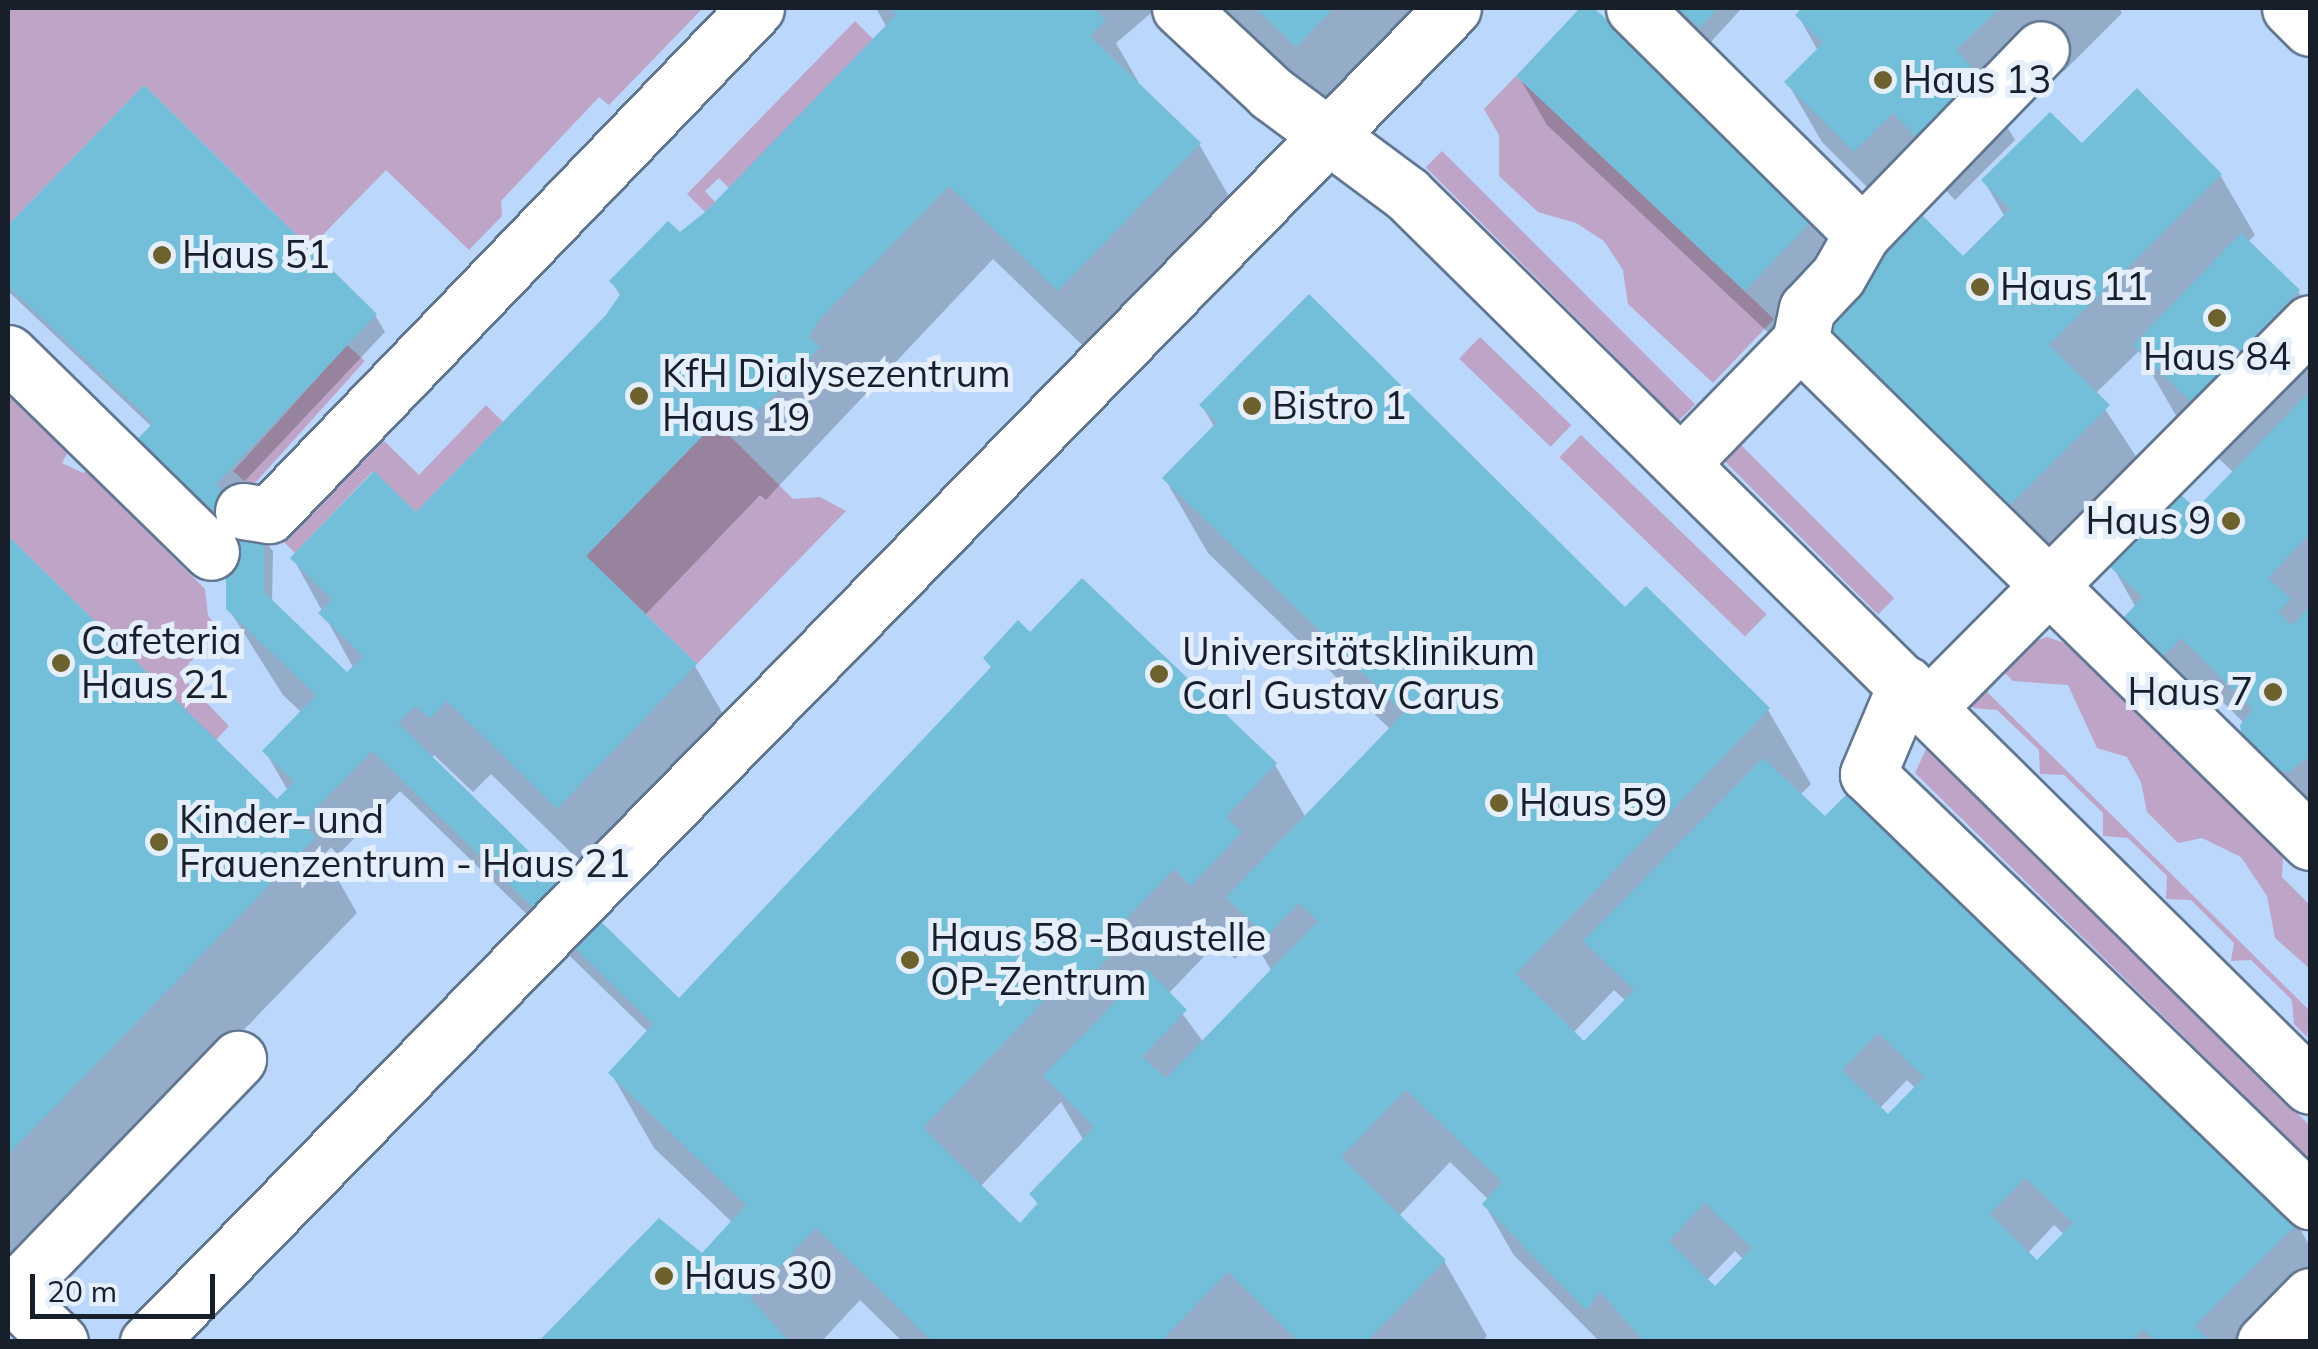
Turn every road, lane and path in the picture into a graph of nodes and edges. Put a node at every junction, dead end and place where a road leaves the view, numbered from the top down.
1 (756, 8) edge
2 (1180, 8) edge
3 (1454, 8) edge
4 (1634, 8) edge
5 (2290, 8) edge
6 (2310, 28) edge
7 (2041, 49) dead end
8 (1327, 135) junction
9 (1862, 234) junction
10 (2310, 322) edge
11 (1800, 340) junction
12 (8, 353) edge
13 (1680, 462) junction
14 (2048, 588) junction
15 (1918, 695) junction
16 (2310, 842) edge
17 (238, 1059) dead end
18 (2310, 1086) edge
19 (2310, 1202) edge
20 (2310, 1296) edge
21 (60, 1342) edge
22 (148, 1342) edge
23 (2265, 1342) edge

1 - 12 street
2 - 8 street
3 - 8 street
4 - 9 street
5 - 6 street
7 - 9 street
8 - 13 street
8 - 22 street
9 - 11 street
10 - 14 street
11 - 13 street
11 - 14 street
13 - 15 street
14 - 15 street
14 - 16 street
15 - 18 street
15 - 19 street
17 - 21 street
20 - 23 street

